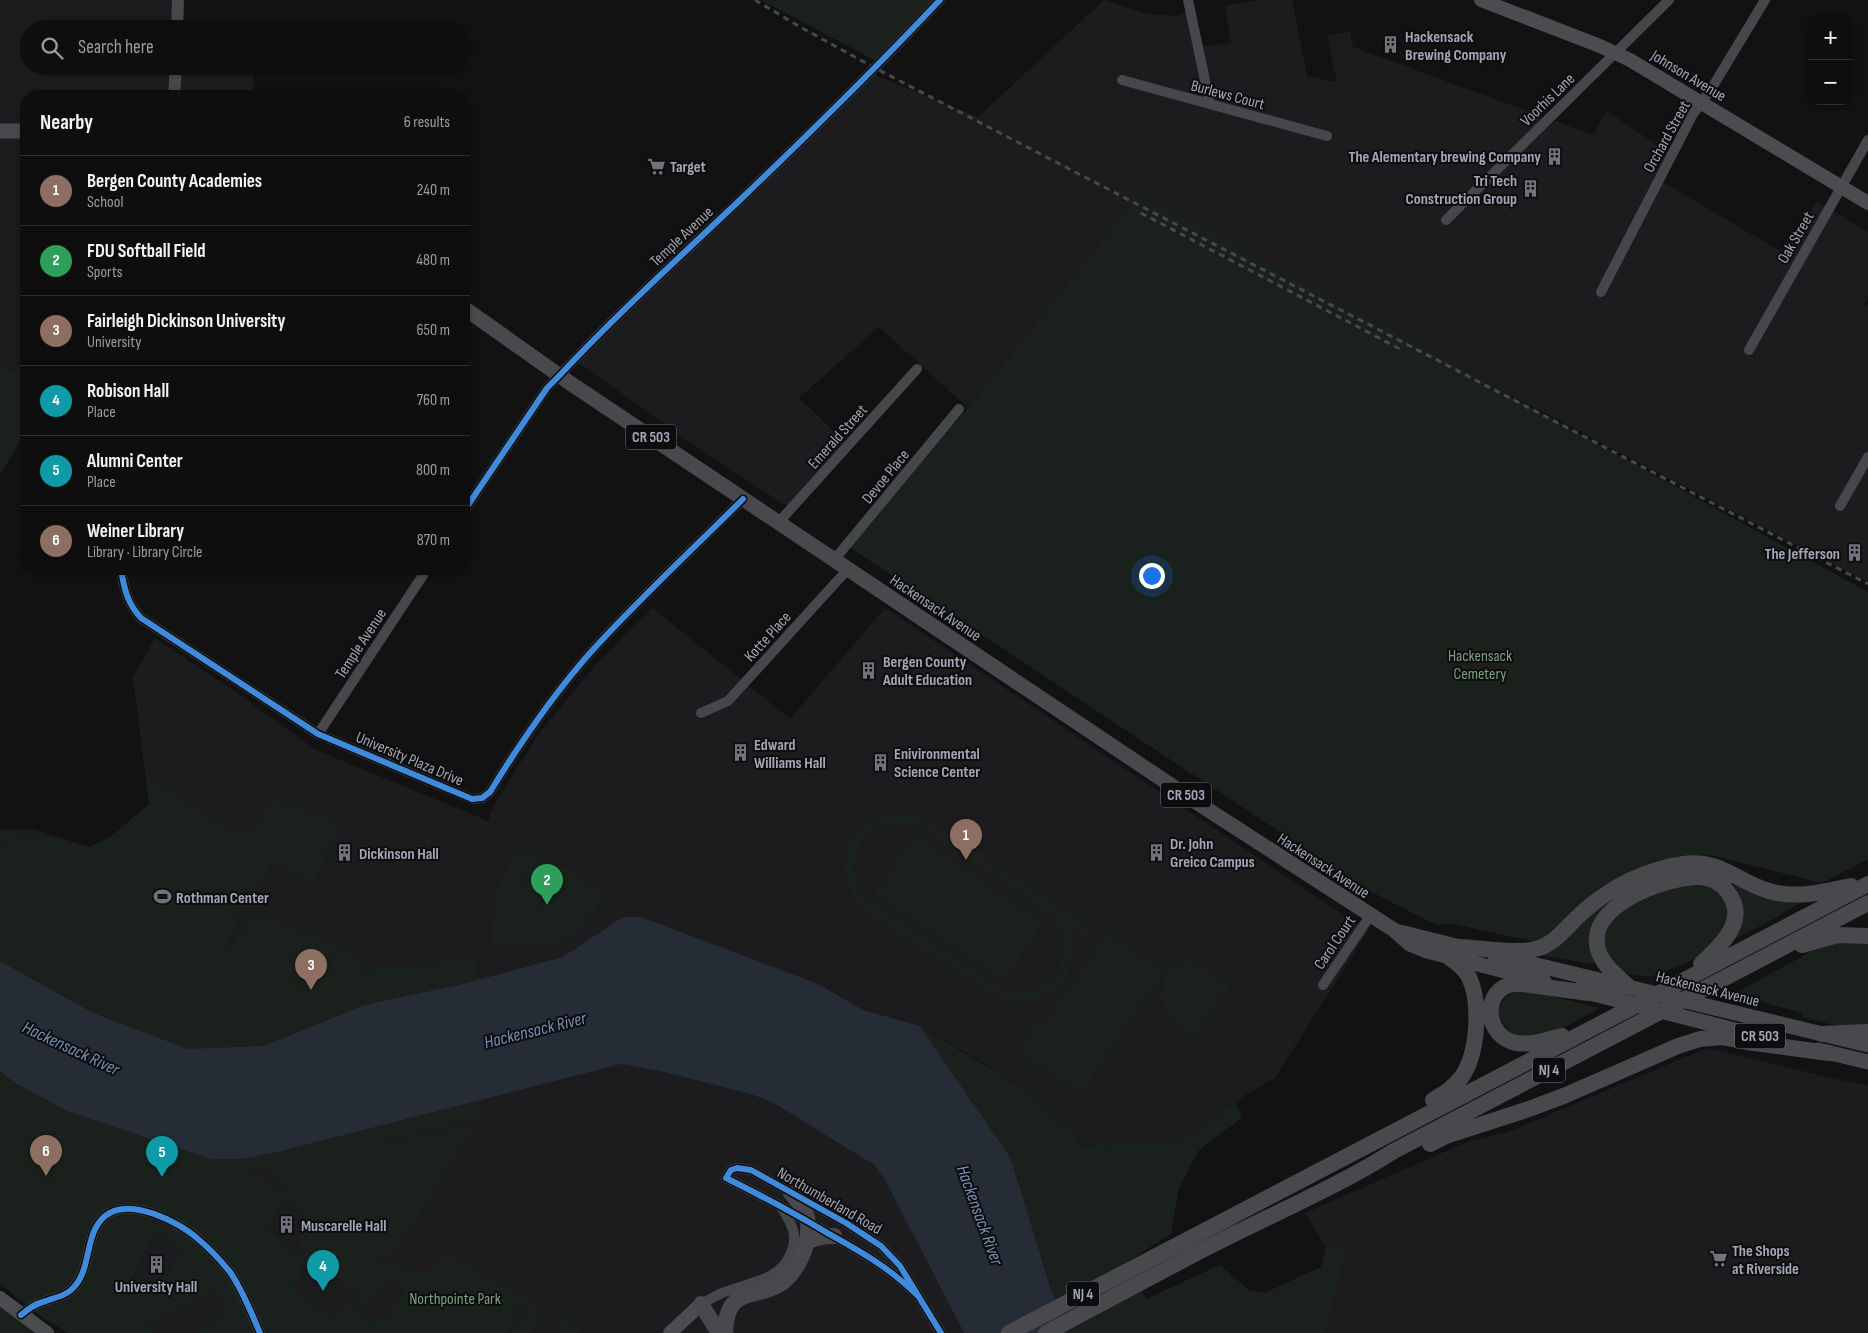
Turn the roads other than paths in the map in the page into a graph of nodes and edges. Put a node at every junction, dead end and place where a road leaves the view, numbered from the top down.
1 (178, 0) edge
2 (940, 0) edge
3 (1188, 0) edge
4 (1481, 0) edge
5 (1669, 0) edge
6 (1765, 0) edge
7 (177, 20) edge
8 (1615, 54) junction
9 (175, 75) edge
10 (1122, 80) dead end
11 (174, 90) edge
12 (1701, 103) junction
13 (1210, 104) junction
14 (0, 131) edge
15 (20, 131) edge
16 (1327, 136) dead end
17 (1868, 140) edge
18 (1841, 187) junction
19 (1868, 203) edge
20 (1446, 220) dead end
21 (1601, 292) dead end
22 (470, 317) edge
23 (1749, 350) dead end
24 (918, 369) dead end
25 (558, 376) junction
26 (959, 409) dead end
27 (1868, 457) edge
28 (743, 499) junction
29 (470, 501) edge
30 (1840, 506) dead end
31 (778, 522) junction
32 (834, 560) junction
33 (848, 569) junction
34 (122, 575) edge
35 (423, 575) edge
36 (701, 713) dead end
37 (318, 734) junction
38 (1868, 883) edge
39 (1868, 903) edge
40 (1370, 916) junction
41 (1868, 936) edge
42 (1455, 952) junction
43 (1776, 952) junction
44 (1684, 979) junction
45 (1323, 986) dead end
46 (1628, 986) junction
47 (1590, 993) junction
48 (1590, 1028) junction
49 (1868, 1032) edge
50 (1822, 1034) junction
51 (1868, 1046) edge
52 (1829, 1053) junction
53 (1868, 1062) edge
54 (1387, 1135) junction
55 (1364, 1170) junction
56 (791, 1193) junction
57 (782, 1207) junction
58 (808, 1222) junction
59 (834, 1236) junction
60 (806, 1242) junction
61 (918, 1296) junction
62 (0, 1298) edge
63 (697, 1307) junction
64 (21, 1315) junction
65 (47, 1333) edge
66 (260, 1333) edge
67 (670, 1333) edge
68 (706, 1333) edge
69 (719, 1333) edge
70 (725, 1333) edge
71 (941, 1333) edge
72 (1009, 1333) edge
73 (1046, 1333) edge

1 - 7 street
2 - 25 street, Temple Avenue
3 - 13 street
4 - 8 main road, Johnson Avenue
5 - 8 street, Voorhis Lane
6 - 12 street, Orchard Street
8 - 12 main road, Johnson Avenue
8 - 20 street, Voorhis Lane
9 - 11 street
10 - 13 street, Burlews Court
12 - 18 main road, Johnson Avenue
12 - 21 street, Orchard Street
13 - 16 street, Burlews Court
14 - 15 main road
17 - 18 street, Oak Street
18 - 19 main road, Johnson Avenue
18 - 23 street, Oak Street
22 - 25 main road, Hackensack Avenue / CR 503
24 - 31 street, Emerald Street
25 - 28 main road, Hackensack Avenue / CR 503
25 - 29 street, Temple Avenue
26 - 32 street, Devoe Place
27 - 30 street
28 - 31 main road, Hackensack Avenue / CR 503
28 - 37 street, University Plaza Drive
31 - 32 main road, Hackensack Avenue / CR 503
32 - 33 main road, Hackensack Avenue / CR 503
33 - 36 street, Kotte Place
33 - 40 main road, Hackensack Avenue / CR 503
34 - 37 street, University Plaza Drive
35 - 37 street, Temple Avenue
38 - 42 highway
38 - 44 highway, NJ 4
39 - 43 highway, NJ 4
40 - 42 main road, Hackensack Avenue / CR 503
40 - 45 street, Carol Court
41 - 43 highway
42 - 46 main road, Hackensack Avenue / CR 503
42 - 47 main road, Hackensack Avenue / CR 503
42 - 54 highway
43 - 55 highway, NJ 4
44 - 46 highway
44 - 48 highway, NJ 4
46 - 50 main road, Hackensack Avenue / CR 503
47 - 48 highway
47 - 52 main road, Hackensack Avenue / CR 503
48 - 54 highway, NJ 4
49 - 50 highway
50 - 51 main road, Hackensack Avenue / CR 503
52 - 53 main road, Hackensack Avenue / CR 503
52 - 55 highway
54 - 72 highway, NJ 4
55 - 73 highway, NJ 4
56 - 57 street, Northumberland Road
56 - 58 highway
56 - 61 street, Northumberland Road
57 - 58 street
57 - 63 street
58 - 59 street
58 - 60 highway
59 - 60 highway
59 - 61 street
60 - 70 highway
61 - 71 street, Northumberland Road
62 - 64 main road
63 - 67 main road
63 - 68 highway
63 - 69 highway
64 - 65 main road
64 - 66 street

